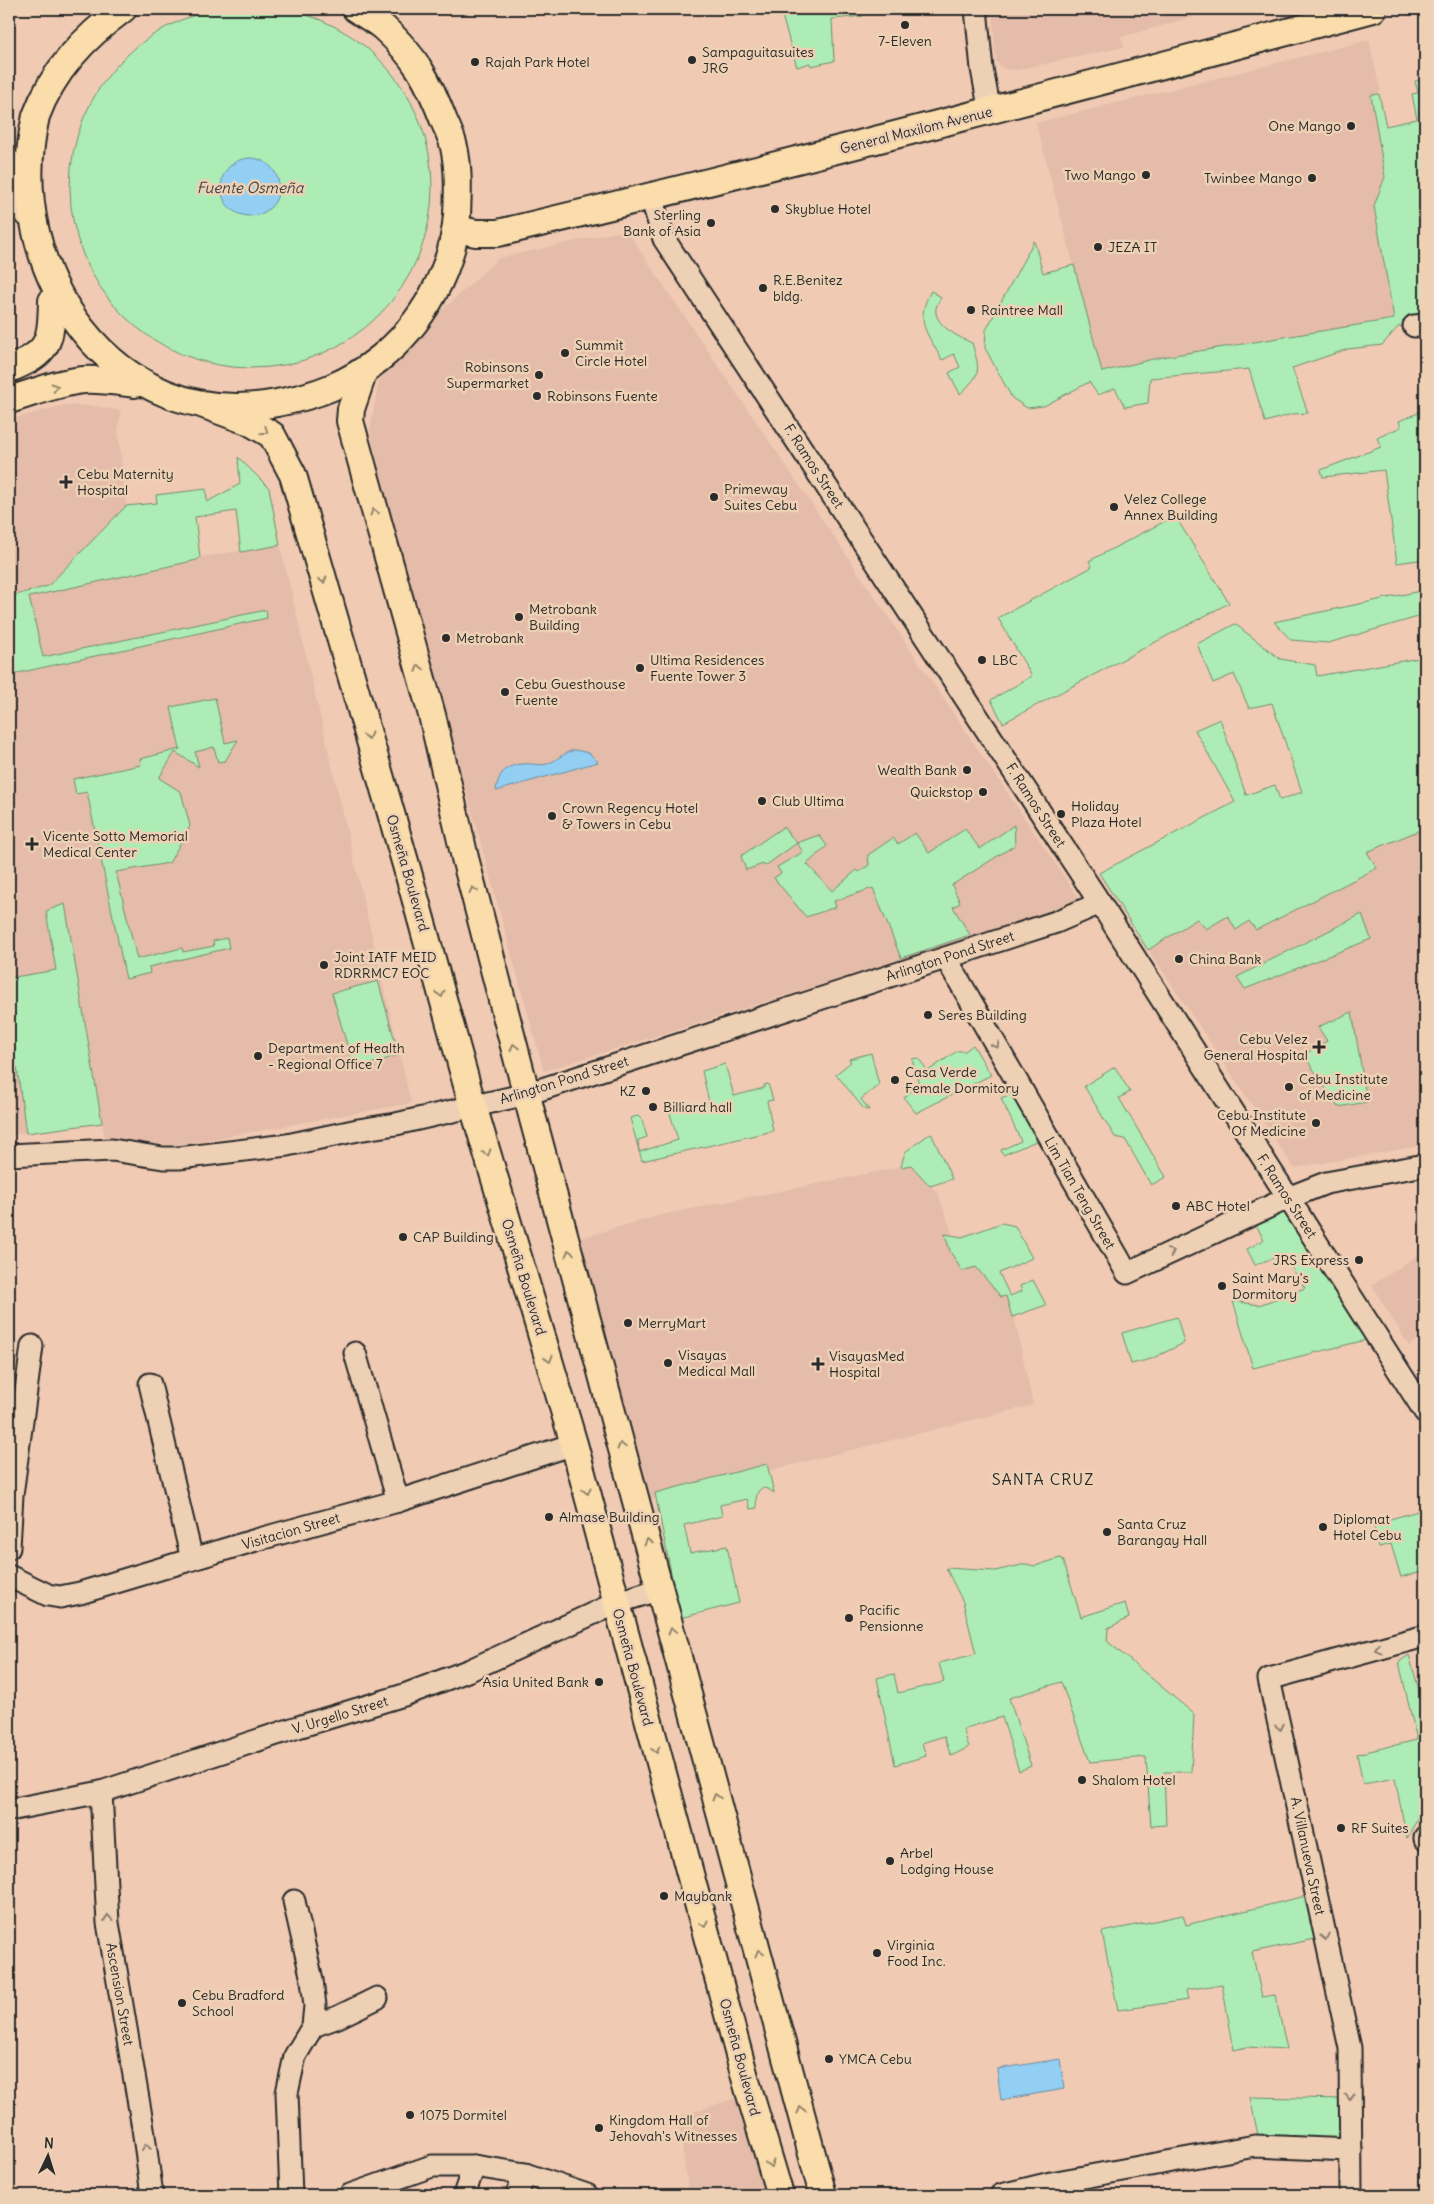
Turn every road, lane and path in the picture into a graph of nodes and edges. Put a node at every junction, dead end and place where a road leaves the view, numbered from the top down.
1 (123, 9) edge
2 (356, 9) edge
3 (976, 9) edge
4 (1373, 9) edge
5 (990, 112) junction
6 (9, 160) edge
7 (651, 197) junction
8 (24, 214) junction
9 (456, 229) junction
10 (52, 301) junction
11 (9, 369) edge
12 (364, 370) junction
13 (143, 385) junction
14 (9, 400) edge
15 (204, 405) junction
16 (1100, 904) junction
17 (946, 958) junction
18 (527, 1094) junction
19 (473, 1106) junction
20 (9, 1155) edge
21 (1425, 1165) edge
22 (1288, 1198) junction
23 (32, 1346) dead end
24 (355, 1354) dead end
25 (150, 1384) dead end
26 (1425, 1412) edge
27 (574, 1444) junction
28 (398, 1501) junction
29 (9, 1548) edge
30 (192, 1559) junction
31 (9, 1576) edge
32 (660, 1590) junction
33 (616, 1603) junction
34 (1425, 1636) edge
35 (101, 1792) junction
36 (9, 1810) edge
37 (294, 1901) dead end
38 (377, 1998) dead end
39 (313, 2026) junction
40 (1351, 2150) junction
41 (474, 2166) junction
42 (525, 2174) junction
43 (152, 2195) edge
44 (291, 2195) edge
45 (350, 2195) edge
46 (464, 2195) edge
47 (517, 2195) edge
48 (587, 2195) edge
49 (780, 2195) edge
50 (824, 2195) edge
51 (1001, 2195) edge
52 (1351, 2195) edge

1 - 8 main road
2 - 9 main road
3 - 5 street
4 - 5 main road, General Maxilom Avenue
5 - 7 main road, General Maxilom Avenue
6 - 8 street
7 - 9 main road, General Maxilom Avenue
7 - 16 street, F. Ramos Street
8 - 10 main road
9 - 12 main road
10 - 11 main road
10 - 13 main road
12 - 15 main road
18 -> 12 main road
14 -> 13 main road
13 - 15 main road
15 -> 19 main road, Osmeña Boulevard
16 - 17 street, Arlington Pond Street
16 - 22 street, F. Ramos Street
17 - 18 street, Arlington Pond Street
17 -> 22 street, Lim Tian Teng Street
18 - 19 street, Arlington Pond Street
32 -> 18 main road
19 - 20 street, Arlington Pond Street
19 -> 27 main road, Osmeña Boulevard
21 - 22 street
22 - 26 street, F. Ramos Street
23 - 29 street
24 - 28 street
25 - 30 street
27 - 28 street, Visitacion Street
27 -> 33 main road, Osmeña Boulevard
28 - 30 street, Visitacion Street
30 - 31 street, Visitacion Street
32 - 33 street, V. Urgello Street
50 -> 32 main road
33 - 35 street, V. Urgello Street
33 -> 49 main road, Osmeña Boulevard
34 -> 40 street, A. Villanueva Street
35 - 36 street, V. Urgello Street
43 -> 35 street, Ascension Street
37 - 39 street
38 - 39 street
39 - 44 street
40 - 51 street
40 - 52 street, A. Villanueva Street
41 - 42 street
41 - 45 street
41 - 46 street
42 - 47 street
42 - 48 street

